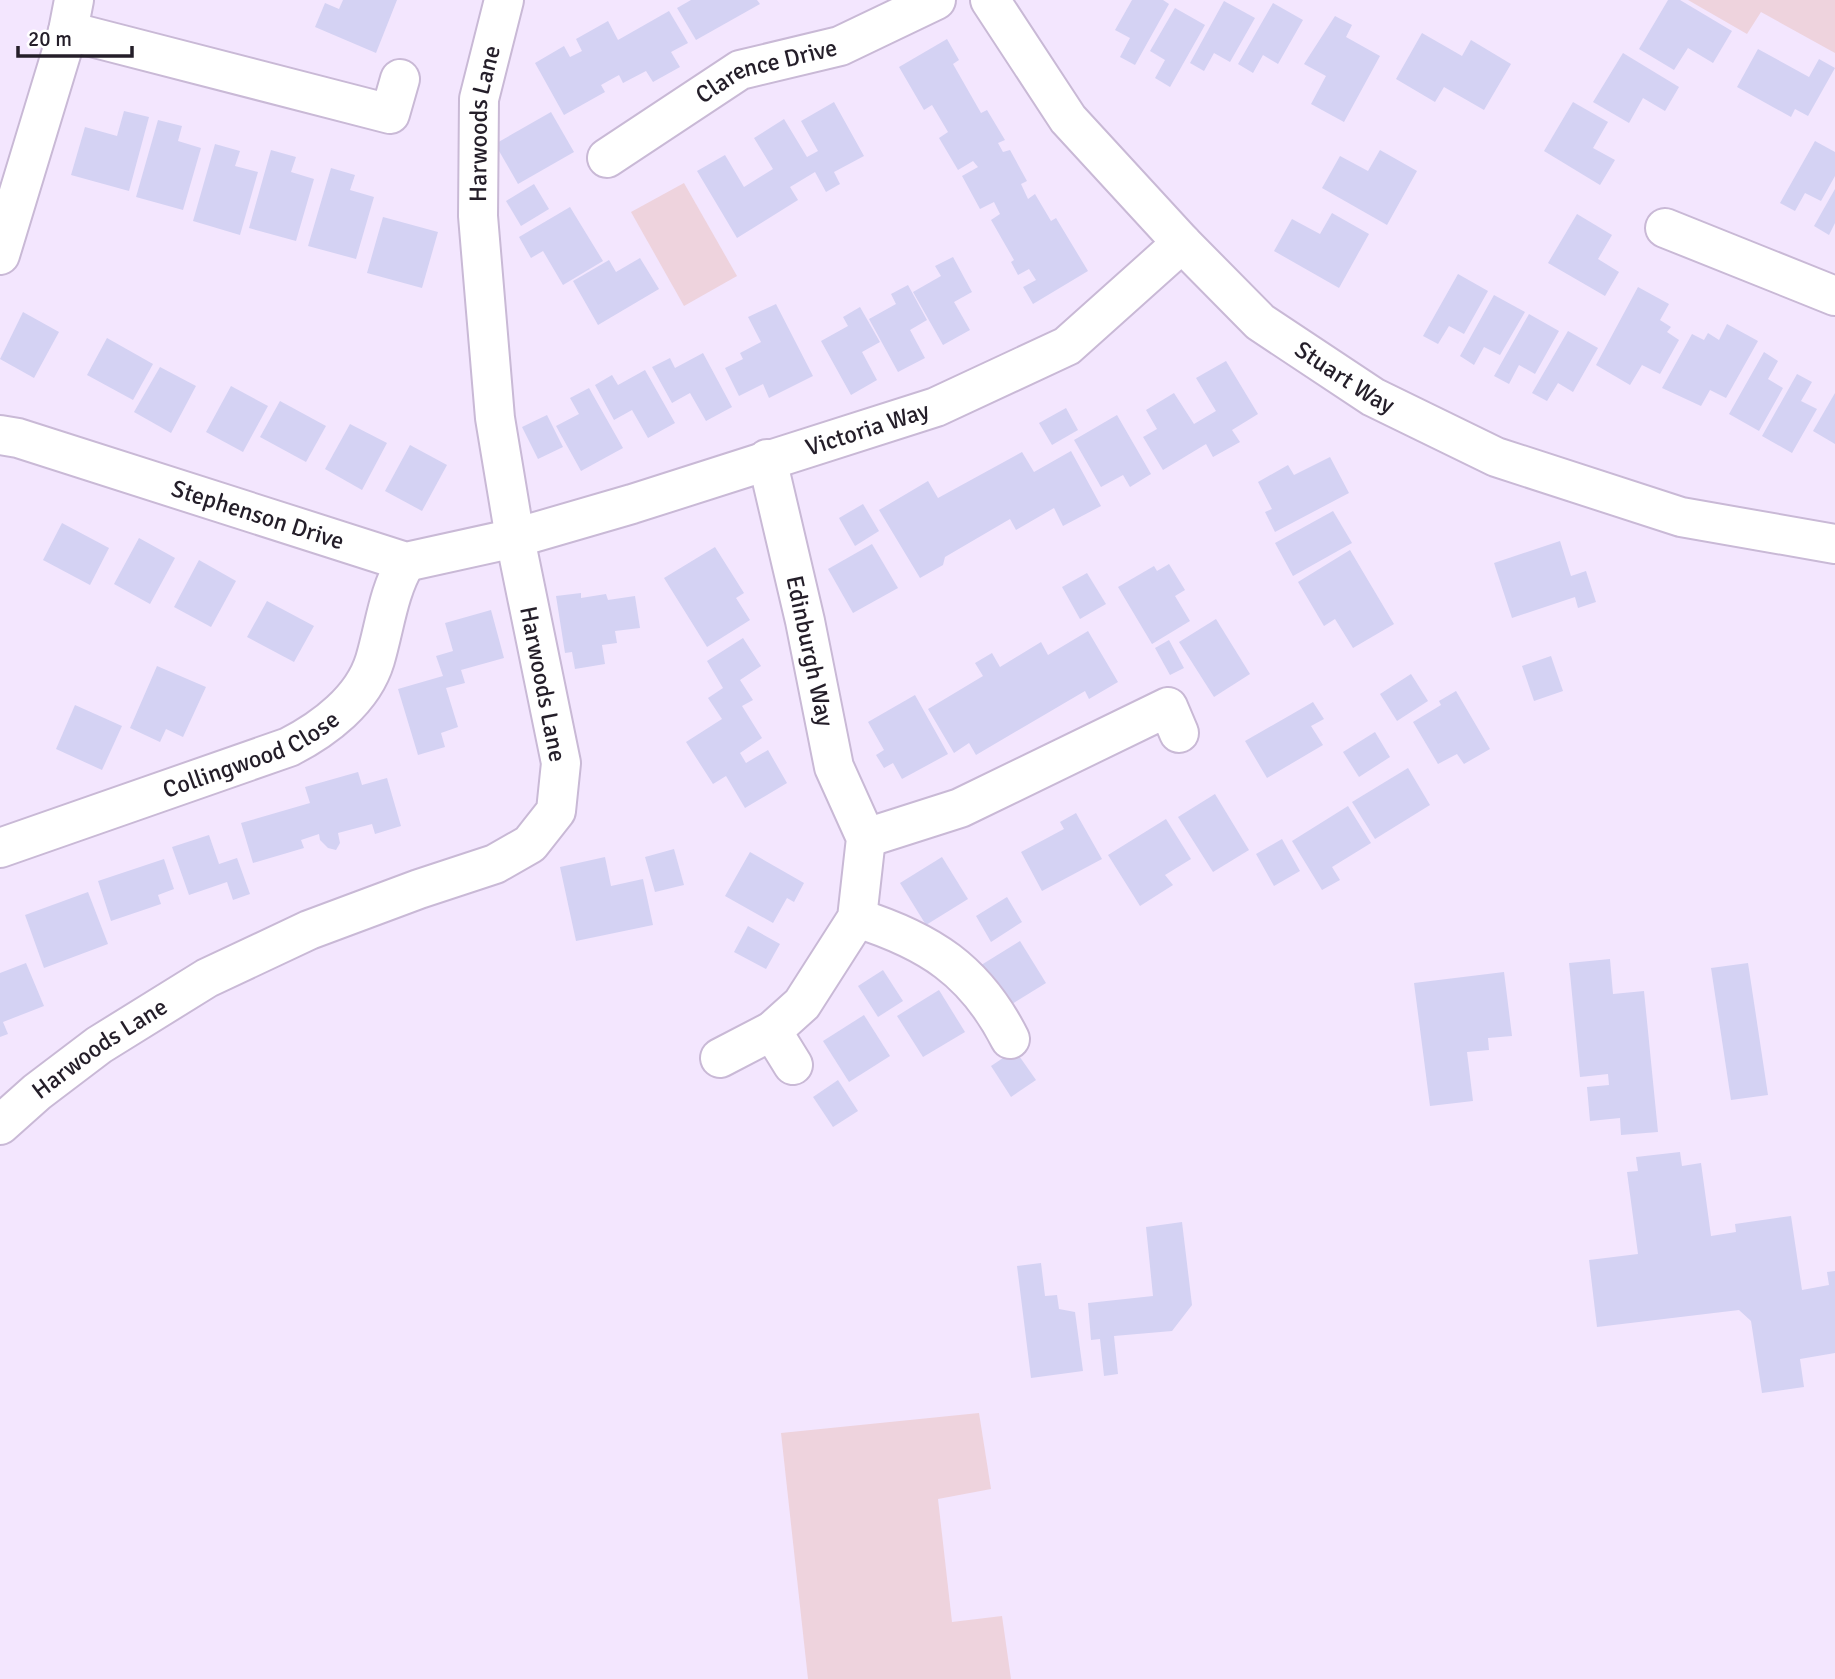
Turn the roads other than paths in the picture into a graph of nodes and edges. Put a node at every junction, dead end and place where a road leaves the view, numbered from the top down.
1 (504, 0) edge
2 (936, 0) edge
3 (990, 0) edge
4 (71, 15) edge
5 (400, 79) dead end
6 (607, 158) dead end
7 (1665, 228) dead end
8 (1182, 243) junction
9 (0, 255) edge
10 (1835, 296) edge
11 (0, 435) edge
12 (767, 459) junction
13 (515, 538) junction
14 (1835, 544) edge
15 (406, 562) junction
16 (1179, 733) dead end
17 (866, 838) junction
18 (0, 848) edge
19 (857, 918) junction
20 (772, 1031) junction
21 (1010, 1039) dead end
22 (720, 1058) dead end
23 (793, 1065) dead end
24 (0, 1125) edge

1 - 13 street, Harwoods Lane
2 - 6 street, Clarence Drive
3 - 8 street, Stuart Way
4 - 5 street
4 - 9 street
7 - 10 street
8 - 12 street, Victoria Way
8 - 14 street, Stuart Way
11 - 15 street, Stephenson Drive
12 - 13 street, Victoria Way
12 - 17 street, Edinburgh Way
13 - 15 street
13 - 24 street, Harwoods Lane
15 - 18 street, Collingwood Close
16 - 17 street
17 - 19 street
19 - 20 street
19 - 21 street
20 - 22 street
20 - 23 street

